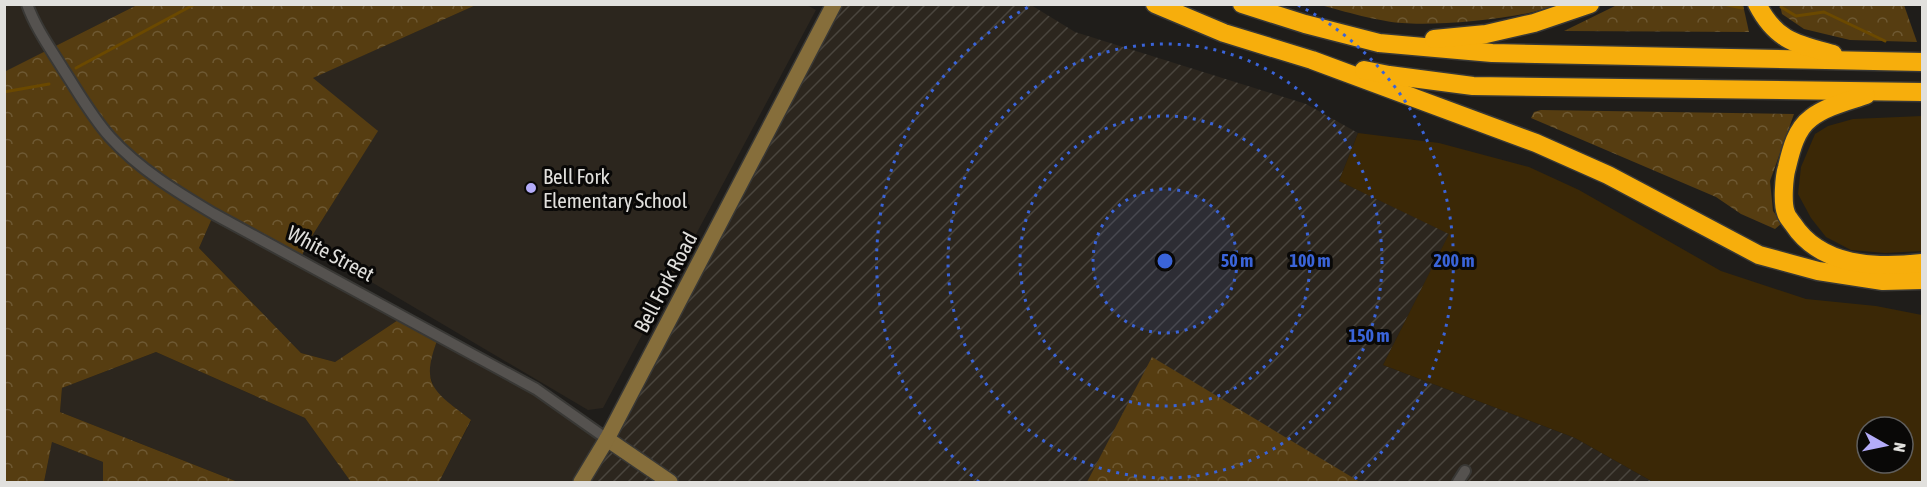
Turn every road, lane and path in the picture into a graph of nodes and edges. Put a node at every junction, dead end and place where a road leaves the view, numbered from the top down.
1 (27, 4) edge
2 (834, 4) edge
3 (1155, 4) edge
4 (1242, 4) edge
5 (1590, 4) edge
6 (1757, 4) edge
7 (1379, 43) junction
8 (1312, 60) junction
9 (1867, 62) junction
10 (1923, 62) edge
11 (1880, 91) junction
12 (1923, 92) edge
13 (1923, 264) edge
14 (1923, 280) edge
15 (607, 439) junction
16 (1465, 471) dead end
17 (581, 483) edge
18 (670, 483) edge
19 (1458, 483) edge

1 - 15 street, White Street
2 - 15 main road, Bell Fork Road
3 - 8 highway
4 - 7 highway
5 - 7 highway
6 - 9 highway
7 - 9 highway
8 - 11 highway
8 - 14 highway
9 - 10 highway
11 - 12 highway
11 - 13 highway
15 - 17 main road, Bell Fork Road
15 - 18 main road, White Street
16 - 19 street

